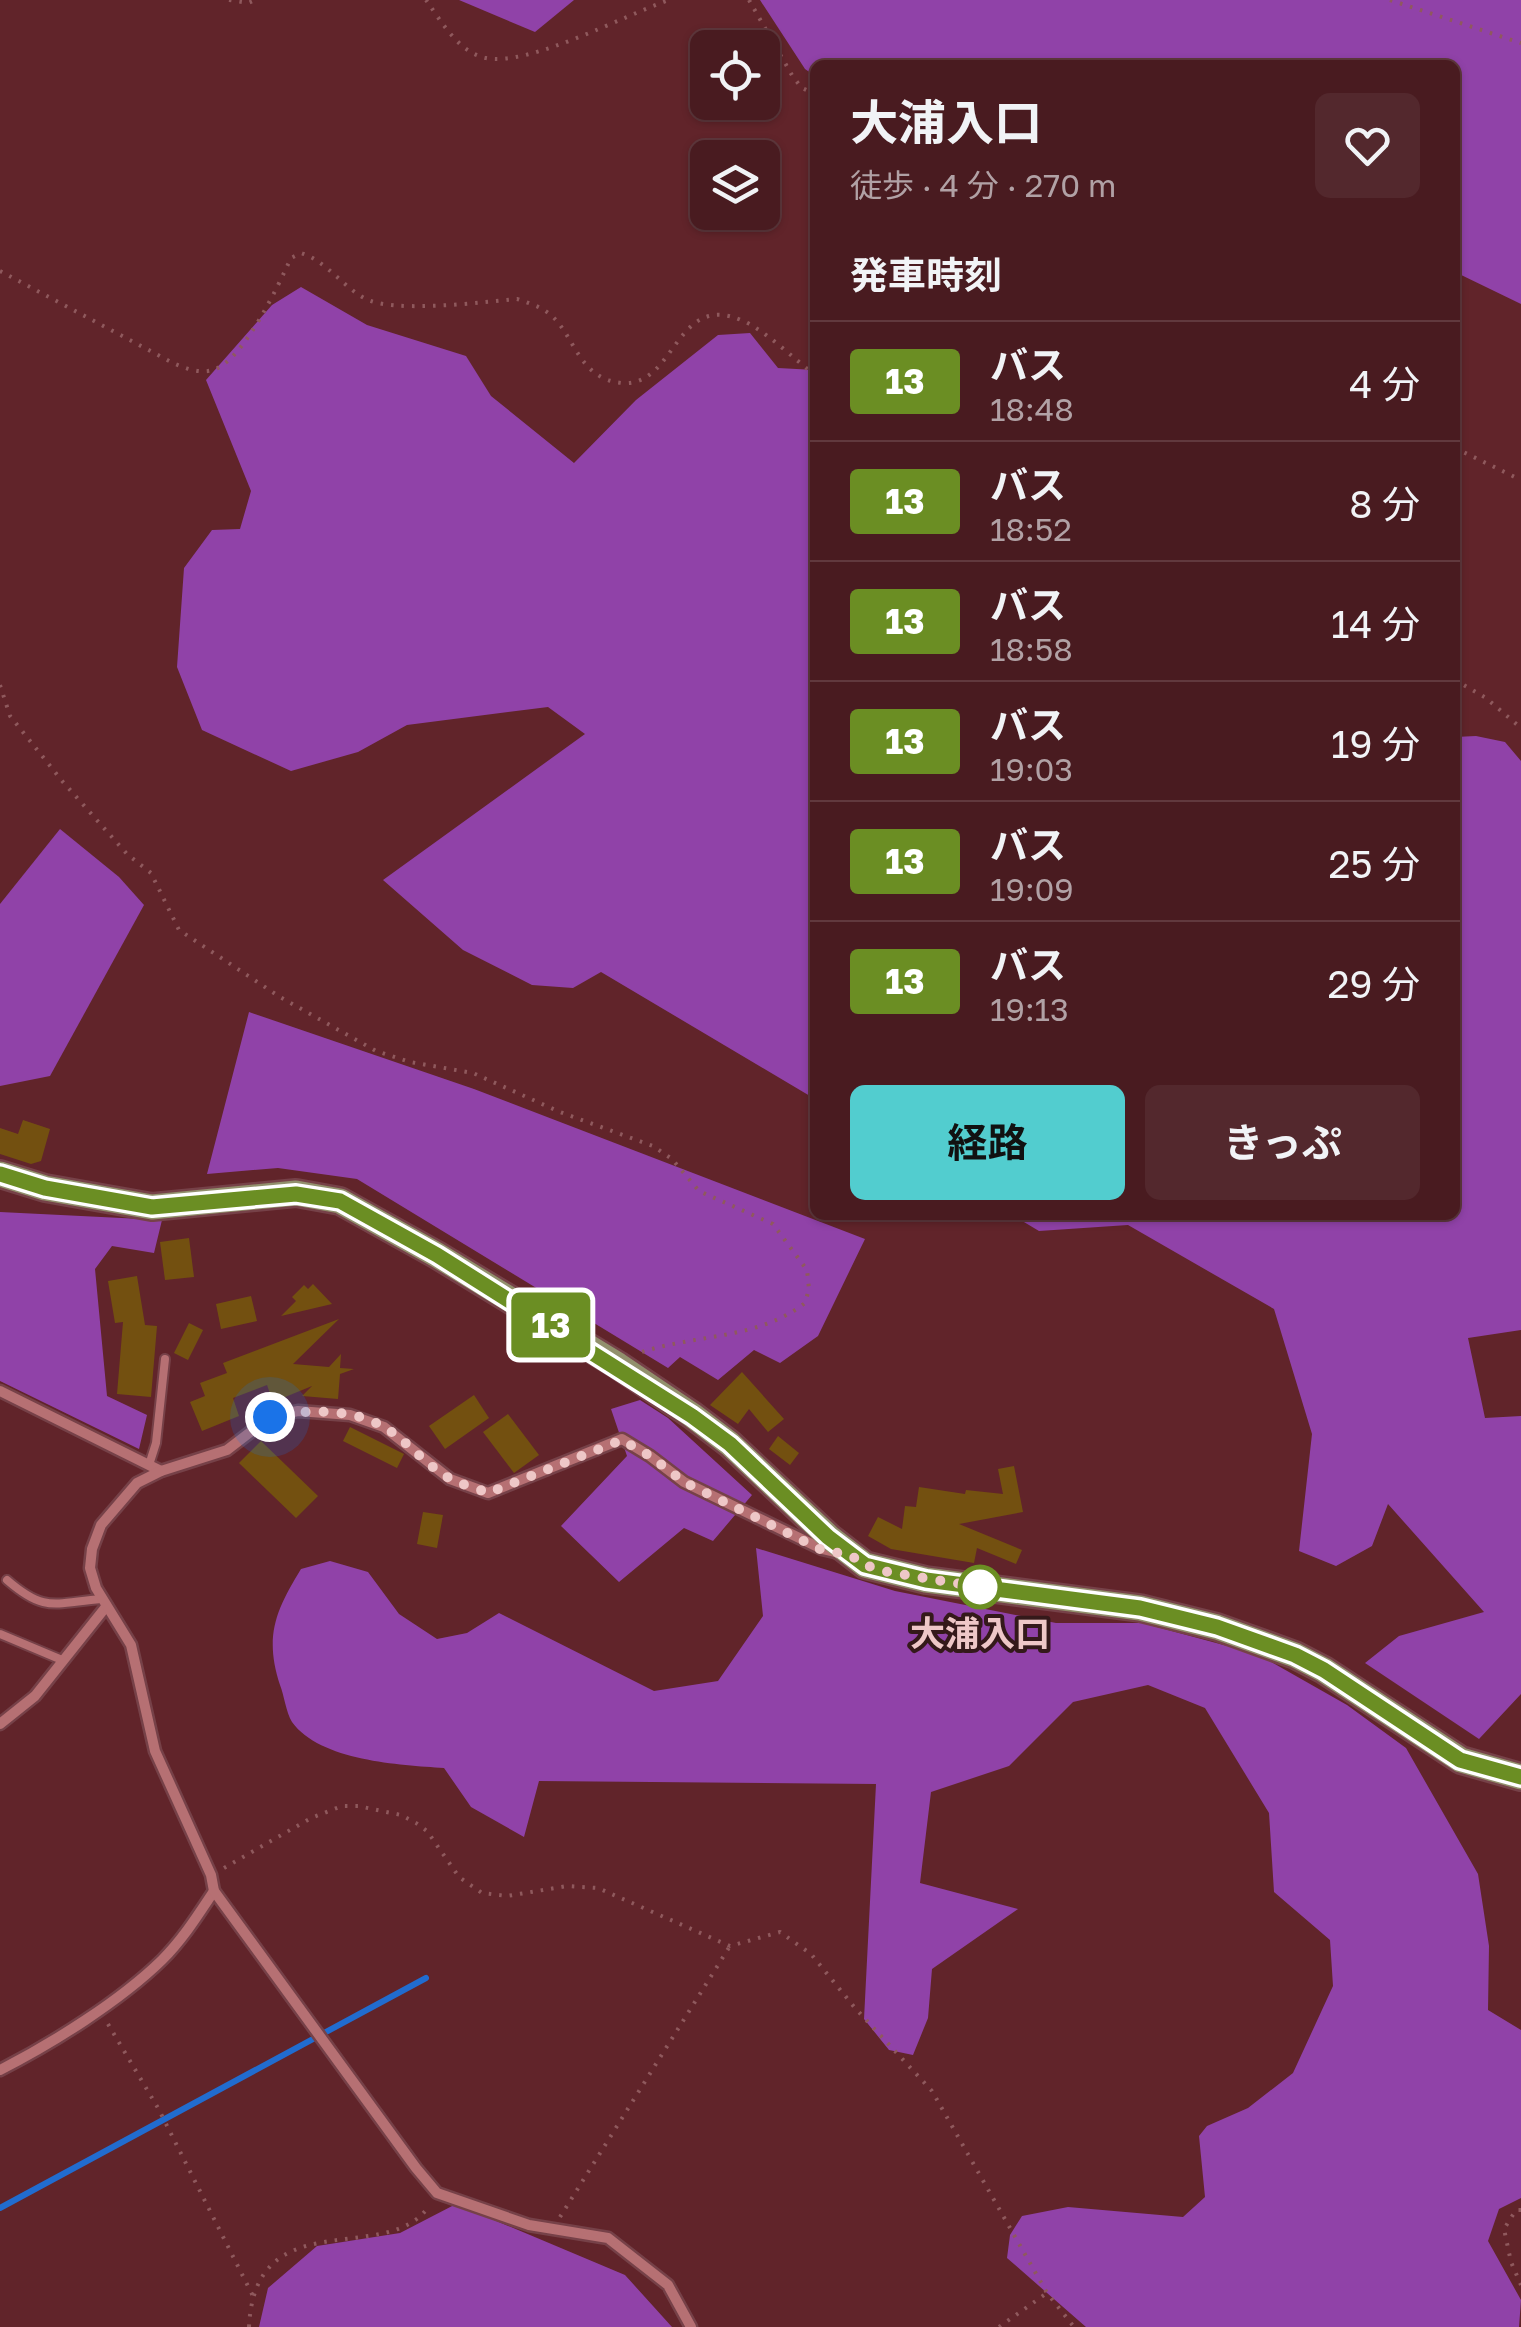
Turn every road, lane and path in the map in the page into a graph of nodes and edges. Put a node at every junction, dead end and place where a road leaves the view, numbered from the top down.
1 (229, 0) edge
2 (255, 0) edge
3 (426, 0) edge
4 (669, 0) edge
5 (749, 0) edge
6 (1390, 0) edge
7 (1521, 43) edge
8 (810, 92) edge
9 (0, 271) edge
10 (810, 371) edge
11 (1460, 450) edge
12 (1521, 480) edge
13 (1460, 683) edge
14 (0, 685) edge
15 (1521, 728) edge
16 (0, 1174) edge
17 (165, 1359) dead end
18 (618, 1366) junction
19 (0, 1391) edge
20 (149, 1465) junction
21 (161, 1471) junction
22 (850, 1555) junction
23 (7, 1580) dead end
24 (103, 1604) junction
25 (0, 1634) edge
26 (62, 1660) junction
27 (0, 1724) edge
28 (1521, 1777) edge
29 (211, 1875) junction
30 (214, 1891) junction
31 (730, 1946) junction
32 (99, 2009) junction
33 (0, 2070) edge
34 (438, 2193) junction
35 (1521, 2210) edge
36 (554, 2228) junction
37 (1521, 2285) edge
38 (1047, 2293) junction
39 (254, 2298) junction
40 (250, 2327) edge
41 (692, 2327) edge
42 (999, 2327) edge
43 (1074, 2327) edge

1 - 2 path
3 - 4 path
5 - 8 path
6 - 7 path
9 - 10 path
11 - 12 path
13 - 15 path
14 - 18 path
16 - 18 main road
17 - 20 lane
18 - 22 main road
19 - 20 street
20 - 21 street
21 - 22 street
21 - 24 street
22 - 28 main road
23 - 24 lane
24 - 26 street
24 - 29 street
25 - 26 lane
26 - 27 street
29 - 30 street
29 - 31 path
30 - 32 street
30 - 34 street
31 - 36 path
31 - 38 path
32 - 33 street
32 - 39 path
34 - 36 street
34 - 39 path
35 - 37 path
36 - 41 street
38 - 42 path
38 - 43 path
39 - 40 path

